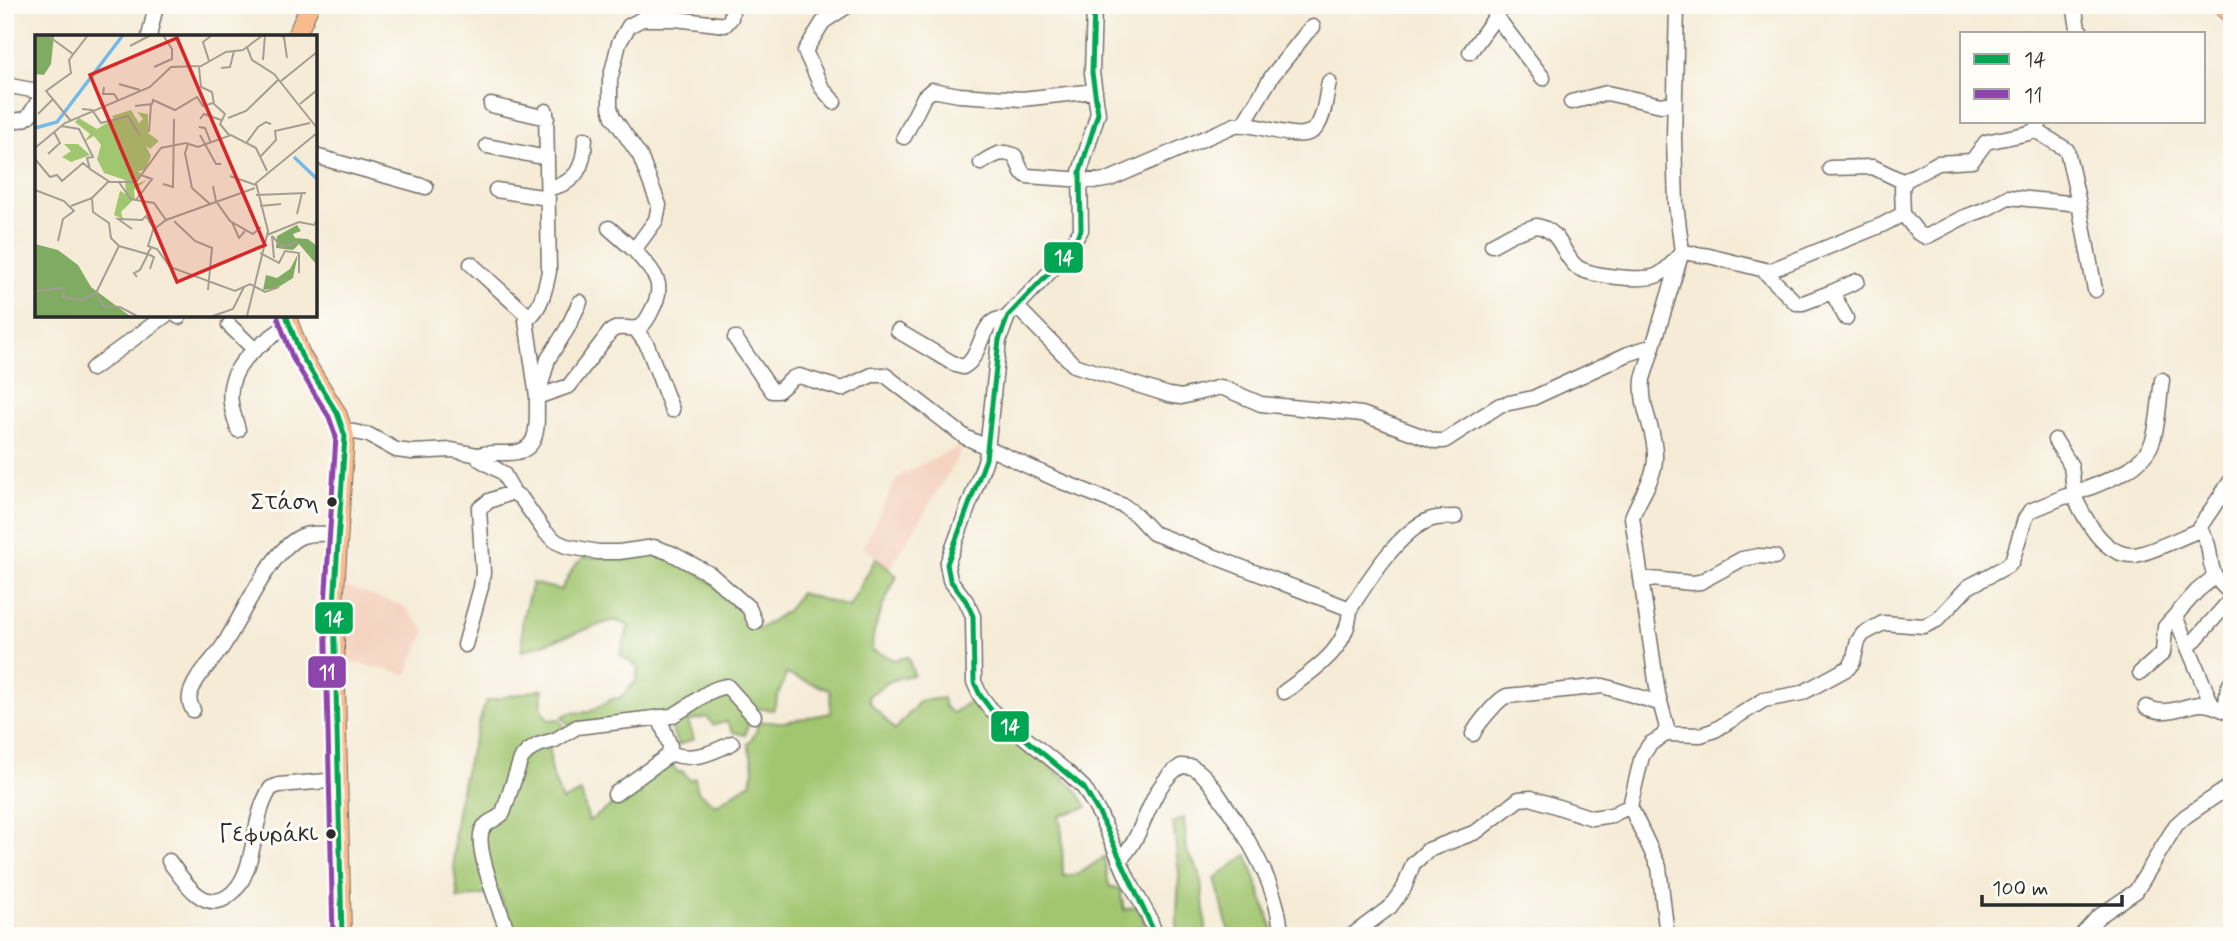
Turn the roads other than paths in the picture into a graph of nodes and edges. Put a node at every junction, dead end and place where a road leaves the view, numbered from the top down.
1 (310, 5) edge
2 (733, 5) edge
3 (849, 5) edge
4 (1094, 5) edge
5 (1677, 5) edge
6 (2074, 5) edge
7 (155, 10) dead end
8 (1500, 10) edge
9 (1313, 27) dead end
10 (2081, 32) edge
11 (149, 35) edge
12 (297, 35) edge
13 (1470, 52) dead end
14 (1543, 78) dead end
15 (1329, 82) dead end
16 (5, 85) edge
17 (35, 91) edge
18 (1095, 91) junction
19 (834, 102) dead end
20 (1571, 102) dead end
21 (1674, 103) junction
22 (491, 105) dead end
23 (35, 107) edge
24 (5, 120) edge
25 (1244, 123) junction
26 (2038, 125) edge
27 (904, 137) dead end
28 (585, 139) dead end
29 (488, 146) dead end
30 (317, 157) edge
31 (547, 158) junction
32 (981, 163) dead end
33 (1830, 168) dead end
34 (1079, 179) junction
35 (1904, 182) junction
36 (426, 187) dead end
37 (496, 190) dead end
38 (548, 193) junction
39 (2079, 204) junction
40 (1903, 214) junction
41 (609, 228) dead end
42 (1492, 245) dead end
43 (634, 250) junction
44 (1682, 252) junction
45 (471, 264) dead end
46 (1764, 271) junction
47 (1857, 281) dead end
48 (2095, 290) dead end
49 (1832, 292) junction
50 (580, 302) dead end
51 (1016, 306) junction
52 (172, 317) edge
53 (1846, 318) dead end
54 (288, 319) edge
55 (527, 319) junction
56 (1006, 319) junction
57 (229, 326) dead end
58 (635, 328) junction
59 (898, 331) dead end
60 (735, 338) dead end
61 (1653, 346) junction
62 (254, 349) junction
63 (92, 369) dead end
64 (2162, 380) dead end
65 (537, 397) junction
66 (672, 410) dead end
67 (344, 429) junction
68 (238, 430) dead end
69 (2055, 440) dead end
70 (989, 448) junction
71 (478, 455) junction
72 (2232, 479) edge
73 (511, 491) junction
74 (2074, 496) junction
75 (1455, 517) dead end
76 (2197, 531) junction
77 (337, 534) junction
78 (1774, 557) dead end
79 (2214, 577) junction
80 (1641, 578) junction
81 (2232, 596) edge
82 (1350, 608) junction
83 (2175, 616) junction
84 (755, 622) dead end
85 (465, 645) dead end
86 (2188, 648) junction
87 (2140, 673) dead end
88 (2232, 681) edge
89 (1284, 692) dead end
90 (1659, 702) junction
91 (2146, 707) dead end
92 (192, 710) dead end
93 (2223, 710) edge
94 (754, 716) dead end
95 (659, 717) junction
96 (1474, 734) dead end
97 (1665, 734) junction
98 (732, 743) dead end
99 (670, 752) junction
100 (339, 780) junction
101 (2232, 785) edge
102 (615, 793) dead end
103 (1630, 806) junction
104 (1119, 860) junction
105 (169, 861) dead end
106 (342, 936) edge
107 (509, 936) edge
108 (1156, 936) edge
109 (1280, 936) edge
110 (1351, 936) edge
111 (1667, 936) edge
112 (2081, 936) edge

1 - 12 main road
2 - 43 street
3 - 19 street
4 - 18 street
5 - 21 street
6 - 10 street
7 - 11 street
8 - 13 street
8 - 14 street
9 - 25 street
15 - 25 street
16 - 17 street
18 - 27 street
18 - 34 street
20 - 21 street
21 - 44 street
22 - 31 street
23 - 24 street
25 - 34 street
26 - 35 street
26 - 39 street
28 - 38 street
29 - 31 street
30 - 36 street
31 - 38 street
32 - 34 street
33 - 35 street
34 - 51 street
35 - 40 street
37 - 38 street
38 - 55 street
39 - 40 street
39 - 48 street
40 - 46 street
41 - 43 street
42 - 44 street
43 - 58 street
44 - 46 street
44 - 61 street
45 - 55 street
46 - 49 street
47 - 49 street
49 - 53 street
50 - 65 street
51 - 56 street
51 - 61 street
52 - 63 street
54 - 62 street
54 - 67 main road
55 - 65 street
56 - 59 street
56 - 70 street
57 - 62 street
58 - 65 street
58 - 66 street
60 - 70 street
61 - 80 street
62 - 68 street
64 - 74 street
65 - 71 street
67 - 71 street
67 - 77 main road
69 - 74 street
70 - 82 street
70 - 104 street
71 - 73 street
72 - 76 street
73 - 84 street
73 - 85 street
74 - 76 street
74 - 97 street
75 - 82 street
76 - 79 street
77 - 92 street
77 - 100 main road
78 - 80 street
79 - 81 street
79 - 83 street
80 - 90 street
81 - 86 street
82 - 89 street
83 - 86 street
83 - 87 street
86 - 93 street
88 - 93 street
90 - 96 street
90 - 97 street
91 - 93 street
94 - 95 street
95 - 99 street
95 - 107 street
97 - 103 street
98 - 99 street
99 - 102 street
100 - 105 street
100 - 106 main road
101 - 112 street
103 - 110 street
103 - 111 street
104 - 108 street
104 - 109 street

